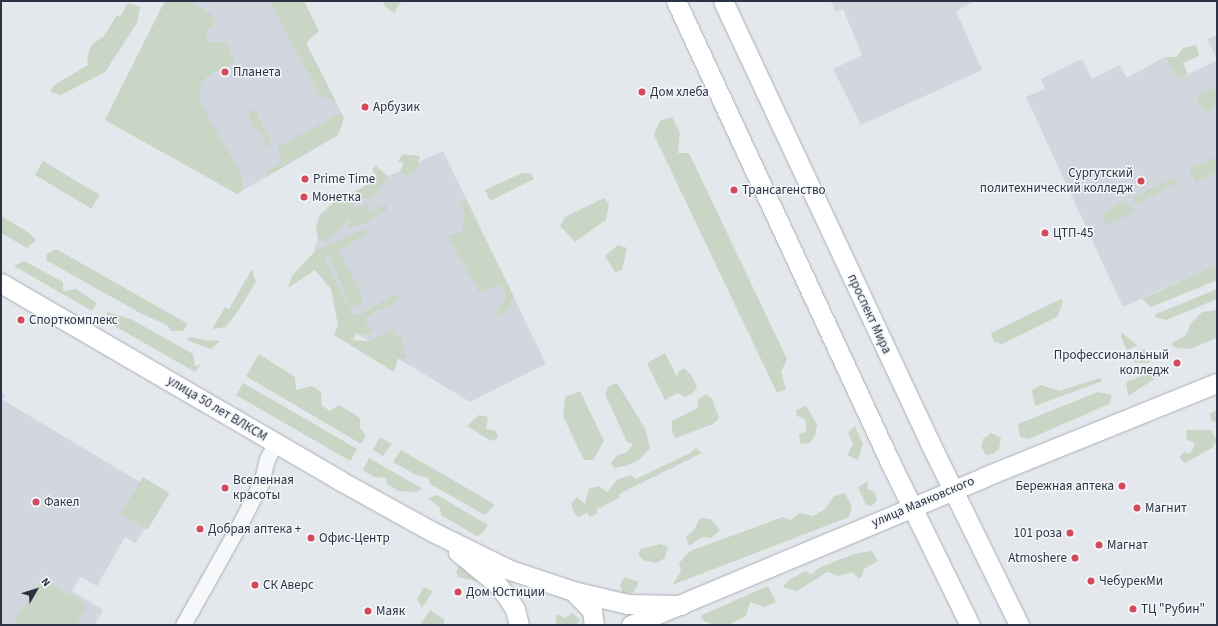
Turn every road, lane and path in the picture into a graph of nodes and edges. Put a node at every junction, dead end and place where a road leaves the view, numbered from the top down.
1 (676, 1) edge
2 (722, 1) edge
3 (1, 283) edge
4 (1217, 383) edge
5 (276, 444) junction
6 (954, 490) junction
7 (914, 507) junction
8 (434, 532) junction
9 (573, 591) junction
10 (681, 605) junction
11 (183, 625) edge
12 (519, 625) edge
13 (594, 625) edge
14 (631, 625) edge
15 (970, 625) edge
16 (1019, 625) edge

1 - 7 main road
2 - 6 main road, проспект Мира
3 - 5 main road, улица 50 лет ВЛКСМ
4 - 6 main road, улица Маяковского
5 - 8 main road, улица 50 лет ВЛКСМ
5 - 11 street
6 - 7 main road, улица Маяковского
6 - 16 main road, проспект Мира
7 - 10 main road, улица Маяковского
7 - 15 main road
8 - 9 main road, улица 50 лет ВЛКСМ
8 - 12 main road, улица 50 лет ВЛКСМ
9 - 10 main road, улица 50 лет ВЛКСМ
9 - 13 main road, улица 50 лет ВЛКСМ
10 - 14 main road, улица Маяковского

